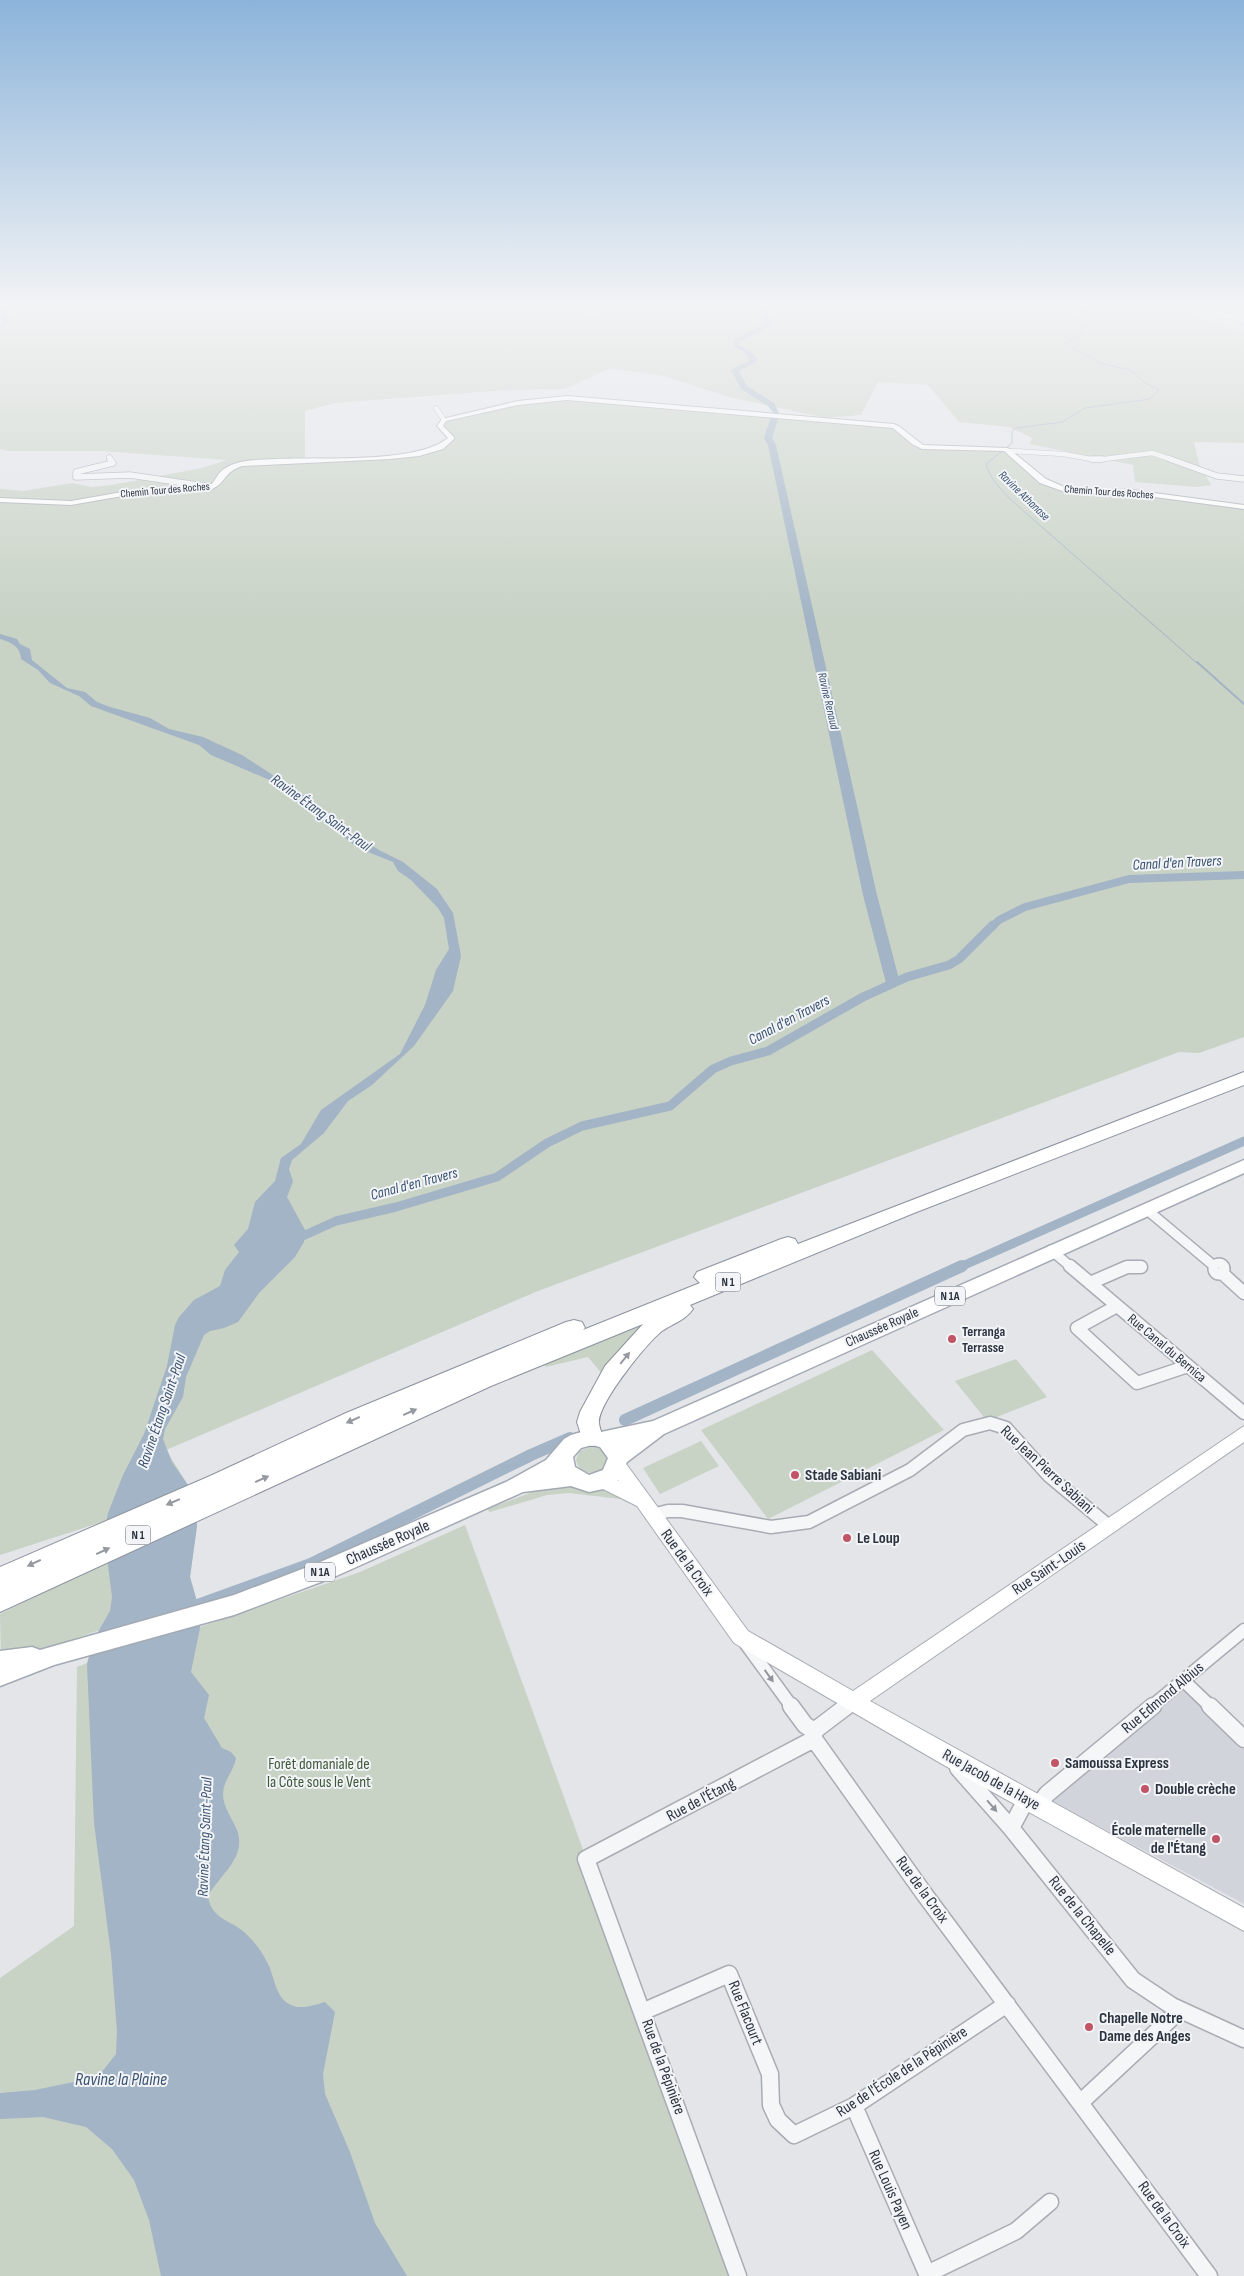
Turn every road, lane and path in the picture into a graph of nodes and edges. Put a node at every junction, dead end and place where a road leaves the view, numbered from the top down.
1 (437, 409) edge
2 (491, 409) edge
3 (709, 409) edge
4 (444, 420) junction
5 (1011, 451) junction
6 (108, 457) dead end
7 (1244, 479) edge
8 (211, 487) junction
9 (0, 500) edge
10 (1244, 507) edge
11 (1244, 1066) edge
12 (1244, 1078) edge
13 (1244, 1166) edge
14 (1146, 1209) junction
15 (1051, 1250) junction
16 (1141, 1268) dead end
17 (750, 1274) junction
18 (1090, 1283) junction
19 (1244, 1293) edge
20 (1117, 1306) junction
21 (1188, 1366) junction
22 (1244, 1413) edge
23 (657, 1428) junction
24 (1244, 1433) edge
25 (597, 1438) junction
26 (563, 1457) junction
27 (618, 1462) junction
28 (572, 1478) junction
29 (603, 1481) junction
30 (513, 1488) junction
31 (218, 1491) junction
32 (647, 1509) junction
33 (1109, 1526) junction
34 (94, 1536) joint
35 (59, 1572) joint
36 (0, 1584) edge
37 (1244, 1630) edge
38 (741, 1637) junction
39 (54, 1655) junction
40 (0, 1661) edge
41 (0, 1675) edge
42 (1184, 1681) junction
43 (853, 1702) junction
44 (814, 1735) junction
45 (1244, 1739) edge
46 (948, 1757) junction
47 (1032, 1803) junction
48 (1011, 1828) junction
49 (586, 1858) joint
50 (1244, 1920) edge
51 (1007, 2004) junction
52 (1180, 2010) junction
53 (642, 2012) junction
54 (1244, 2039) edge
55 (1081, 2102) junction
56 (854, 2106) junction
57 (794, 2135) joint
58 (1050, 2202) dead end
59 (927, 2275) edge
60 (738, 2276) edge
61 (1209, 2276) edge

1 - 4 street
2 - 4 street
3 - 5 street
4 - 8 street, Chemin Tour des Roches
5 - 7 street
5 - 10 street, Chemin Tour des Roches
6 - 8 street
8 - 9 street, Chemin Tour des Roches
11 -> 31 highway, N 1
12 - 17 highway, N 1
13 - 14 main road, Chaussée Royale / N 1A
14 - 15 main road, Chaussée Royale / N 1A
14 - 19 street
15 - 18 street, Rue Canal du Bernica
15 - 23 main road, Chaussée Royale / N 1A
16 - 18 street
25 -> 17 highway
31 -> 17 highway, N 1
18 - 20 street, Rue Canal du Bernica
20 - 21 street, Rue Canal du Bernica
20 - 21 street
21 - 22 street, Rue Canal du Bernica
23 - 25 main road, Chaussée Royale / N 1A
23 - 27 main road, Chaussée Royale / N 1A
24 - 33 street, Rue Saint-Louis
25 - 26 main road
25 - 27 main road
26 - 28 main road
26 - 30 main road, Chaussée Royale / N 1A
27 - 29 main road
27 - 32 street, Rue de la Croix
28 - 29 main road
28 - 30 main road, Chaussée Royale / N 1A
29 - 32 street, Rue de la Croix
30 - 39 main road, Chaussée Royale / N 1A
31 -> 34 highway, N 1
35 -> 31 highway, N 1
32 - 33 street, Rue Jean Pierre Sabiani
32 - 38 street, Rue de la Croix
33 - 43 street, Rue Saint-Louis
34 -> 36 highway, N 1
35 - 36 highway, N 1
37 - 42 street, Rue Edmond Albius
38 - 43 street, Rue Jacob de la Haye
38 -> 44 street, Rue de la Croix
39 - 40 main road, N 1A
39 - 41 main road, N 1A
42 - 45 street
42 - 47 street, Rue Edmond Albius
43 - 44 street, Rue de l'Étang
43 - 46 street, Rue Jacob de la Haye
44 - 49 street, Rue de l'Étang
44 - 51 street, Rue de la Croix
46 - 47 street, Rue Jacob de la Haye
46 -> 48 street, Rue de la Chapelle
47 - 48 street, Rue Edmond Albius
47 - 50 street, Rue Jacob de la Haye
48 - 52 street, Rue de la Chapelle
49 - 53 street, Rue de la Pépinière
51 - 55 street, Rue de la Croix
51 - 56 street, Rue de l'École de la Pépinière
52 - 54 street, Rue de la Chapelle
52 - 55 street
53 - 57 street, Rue Flacourt
53 - 60 street, Rue de la Pépinière
55 - 61 street, Rue de la Croix
56 - 57 street, Rue de l'École de la Pépinière
56 - 59 street, Rue Louis Payen
58 - 59 street, Rue Louis Payen

